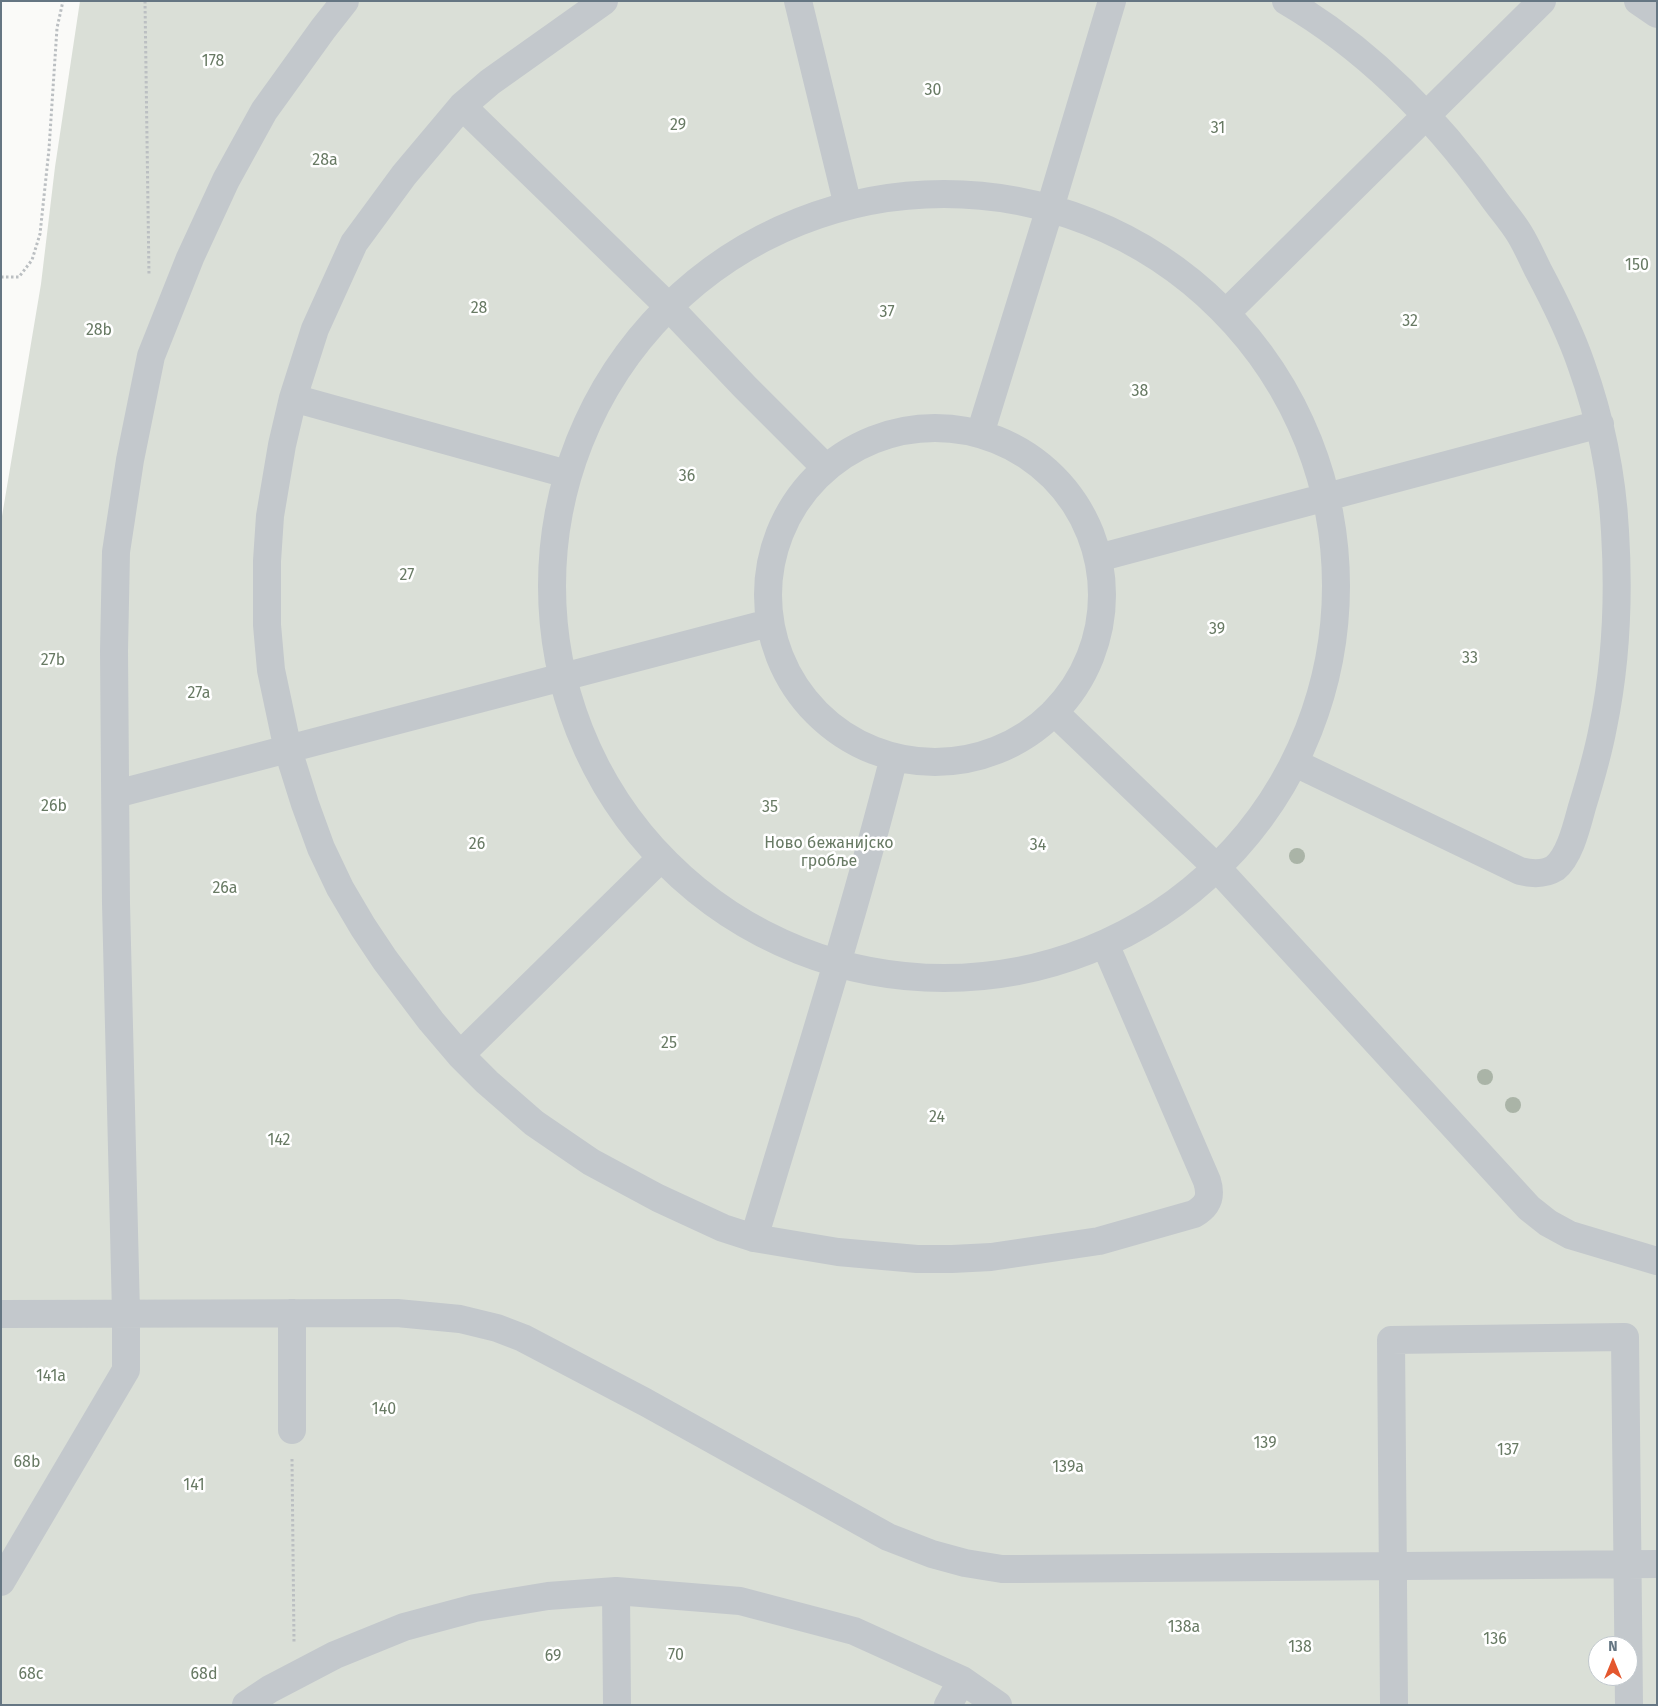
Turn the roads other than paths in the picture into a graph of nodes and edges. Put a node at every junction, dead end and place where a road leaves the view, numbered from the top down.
1 (345, 1) edge
2 (604, 1) edge
3 (798, 1) edge
4 (1112, 1) edge
5 (1286, 1) edge
6 (1542, 1) edge
7 (1638, 1) edge
8 (1657, 14) edge
9 (462, 106) junction
10 (1426, 114) junction
11 (848, 206) junction
12 (1050, 208) junction
13 (668, 306) junction
14 (1226, 312) junction
15 (293, 398) junction
16 (1600, 424) junction
17 (980, 434) junction
18 (826, 468) junction
19 (567, 474) junction
20 (1326, 496) junction
21 (1098, 558) junction
22 (769, 623) junction
23 (562, 677) junction
24 (1054, 712) junction
25 (288, 750) junction
26 (894, 757) junction
27 (1295, 762) junction
28 (116, 794) junction
29 (661, 858) junction
30 (1217, 868) junction
31 (1104, 944) junction
32 (837, 963) junction
33 (460, 1056) junction
34 (754, 1238) junction
35 (1657, 1261) edge
36 (126, 1313) junction
37 (292, 1313) junction
38 (1, 1314) edge
39 (292, 1430) road end
40 (1629, 1564) junction
41 (1657, 1564) edge
42 (1393, 1566) junction
43 (1, 1582) edge
44 (616, 1591) junction
45 (962, 1680) junction
46 (275, 1697) edge
47 (246, 1705) edge
48 (617, 1705) edge
49 (948, 1705) edge
50 (998, 1705) edge
51 (1394, 1705) edge
52 (1630, 1705) edge

1 - 28 lane
2 - 9 lane
3 - 11 lane
4 - 12 lane
5 - 10 lane
6 - 10 lane
7 - 8 lane
9 - 13 lane
9 - 15 lane
10 - 14 lane
10 - 16 lane
11 - 12 lane
11 - 13 lane
12 - 14 lane
12 - 17 lane
13 - 18 lane
13 - 19 lane
14 - 20 lane
15 - 19 lane
15 - 25 lane
16 - 20 lane
16 - 27 lane
17 - 18 lane
17 - 21 lane
18 - 22 lane
19 - 23 lane
20 - 21 lane
20 - 27 lane
21 - 24 lane
22 - 23 lane
22 - 26 lane
23 - 25 lane
23 - 29 lane
24 - 26 lane
24 - 30 lane
25 - 28 lane
25 - 33 lane
26 - 32 lane
27 - 30 lane
28 - 36 lane
29 - 32 lane
29 - 33 lane
30 - 31 lane
30 - 35 lane
31 - 32 lane
31 - 34 lane
32 - 34 lane
33 - 34 lane
36 - 37 lane
36 - 38 lane
36 - 43 lane
37 - 39 lane
37 - 42 lane
40 - 41 lane
40 - 42 lane
40 - 42 lane
40 - 52 lane
42 - 51 lane
44 - 45 lane
44 - 46 lane
44 - 48 lane
45 - 49 lane
45 - 50 lane
46 - 47 lane

